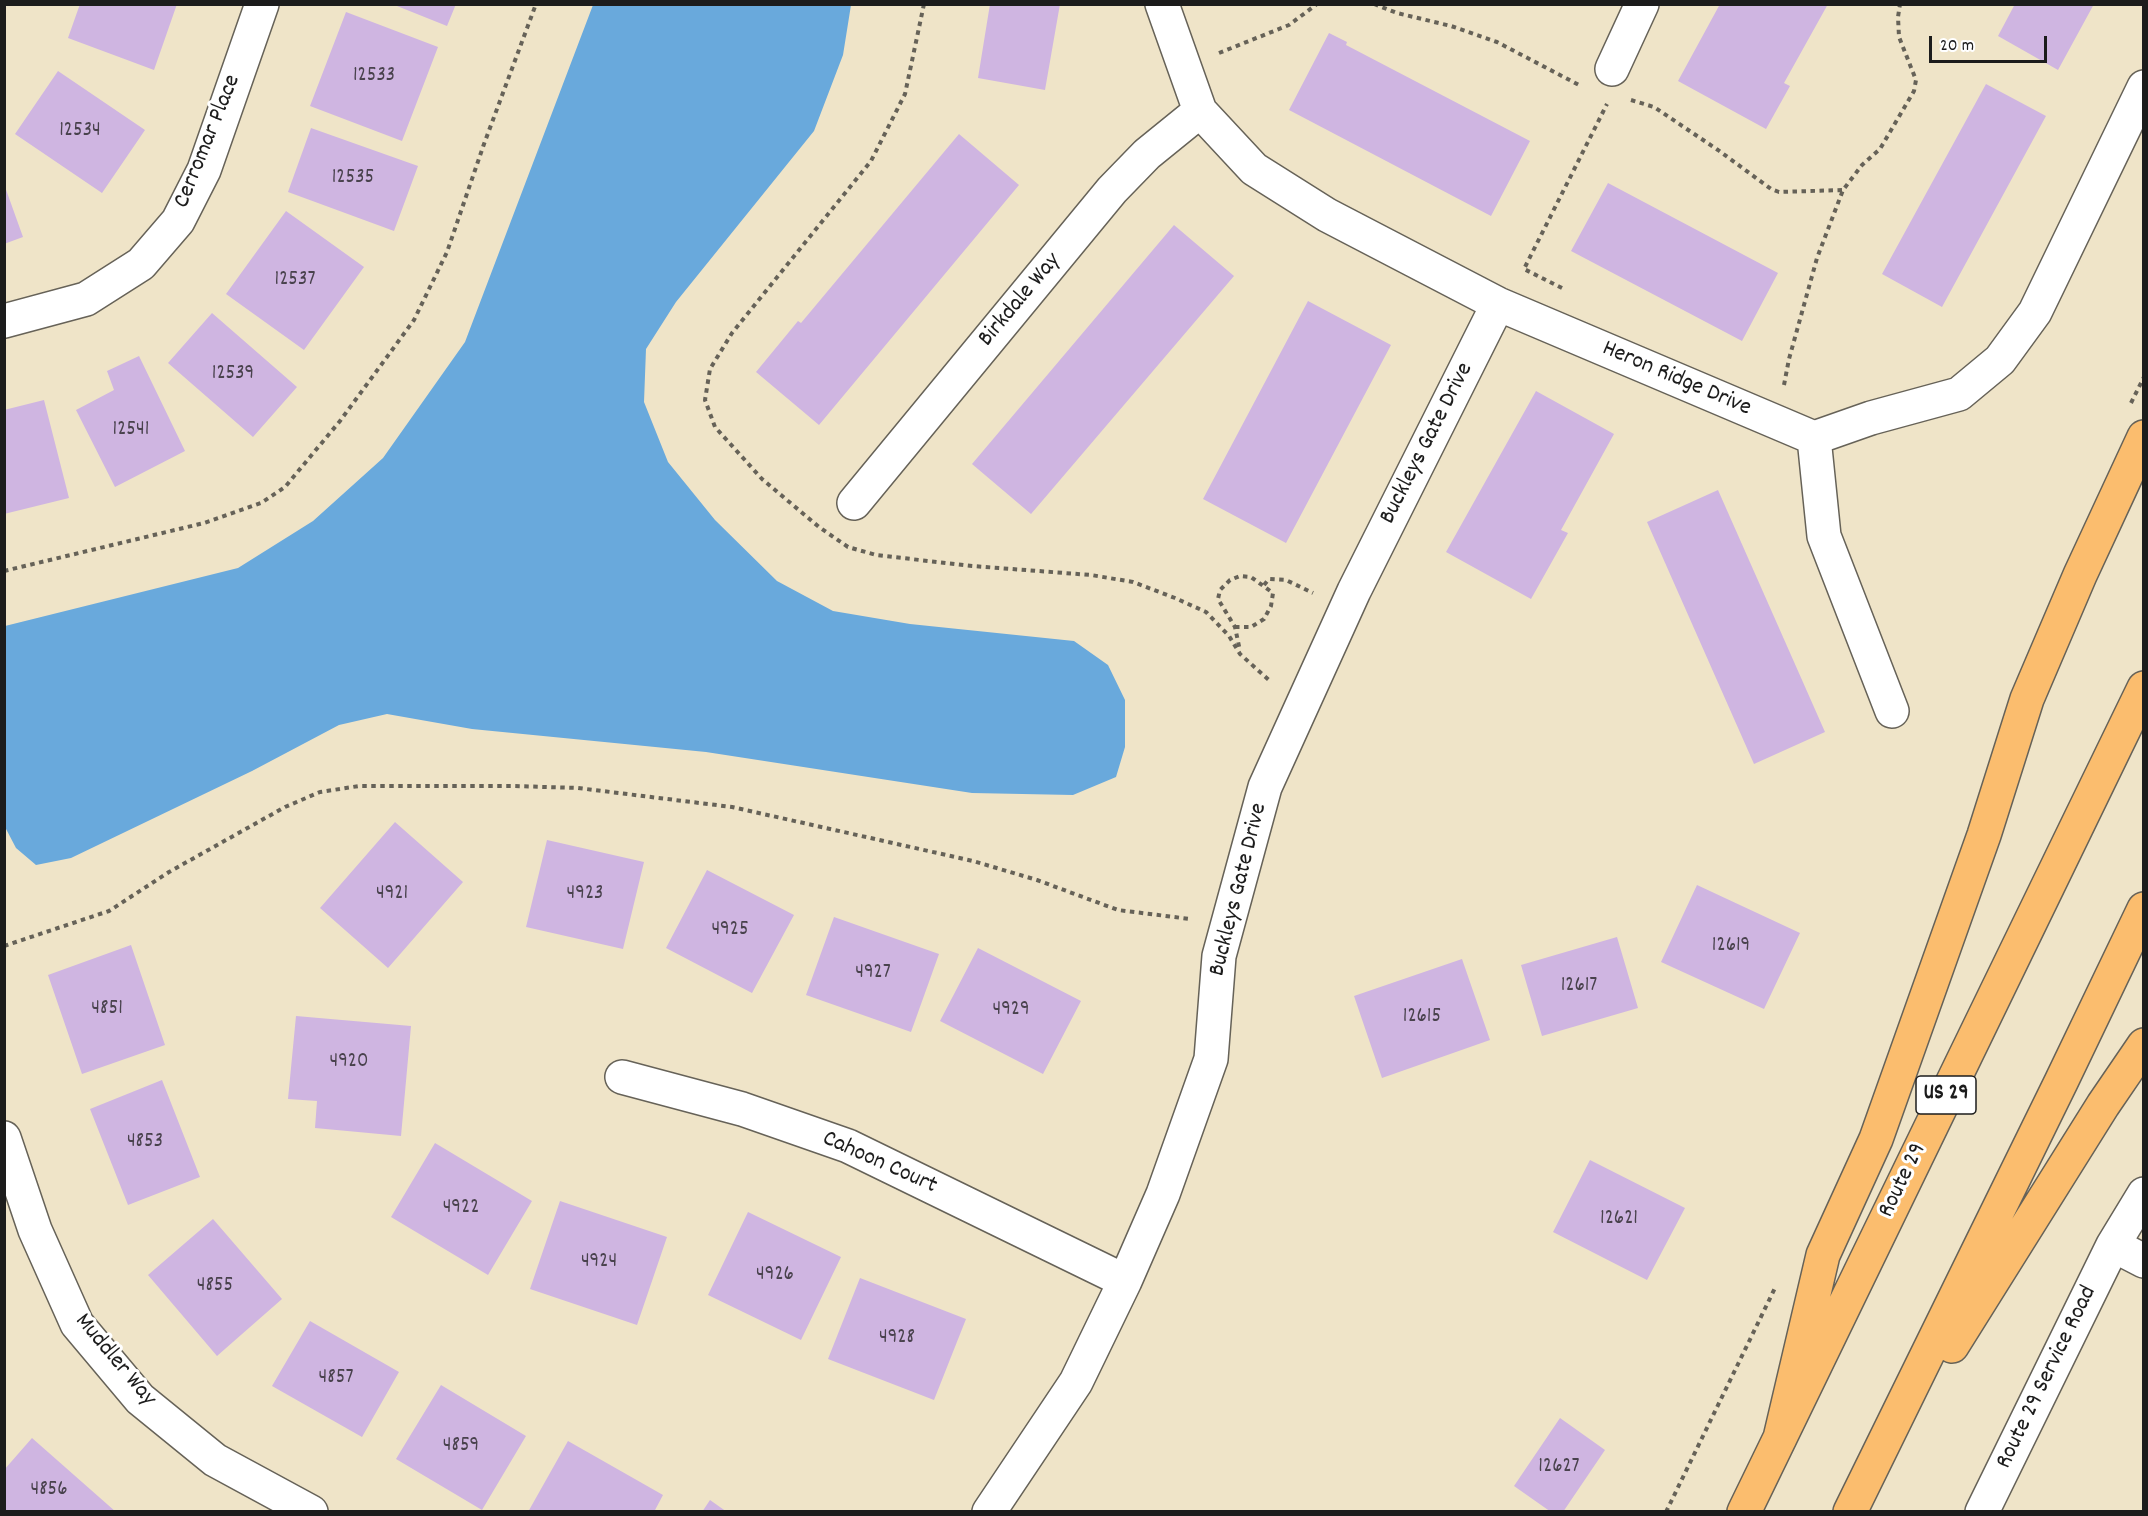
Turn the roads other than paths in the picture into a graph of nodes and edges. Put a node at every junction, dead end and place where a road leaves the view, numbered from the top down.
1 (262, 4) edge
2 (1162, 4) edge
3 (1642, 4) edge
4 (1612, 69) dead end
5 (2144, 87) edge
6 (1200, 111) junction
7 (1498, 304) junction
8 (4, 321) edge
9 (1804, 434) junction
10 (2144, 437) edge
11 (854, 504) dead end
12 (2144, 688) edge
13 (1892, 711) dead end
14 (2144, 909) edge
15 (2144, 1045) edge
16 (622, 1077) dead end
17 (4, 1138) edge
18 (2144, 1194) edge
19 (2113, 1245) junction
20 (2144, 1261) edge
21 (1125, 1281) junction
22 (1780, 1438) junction
23 (1853, 1506) edge
24 (311, 1512) edge
25 (989, 1512) edge
26 (1744, 1512) edge
27 (1983, 1512) edge

1 - 8 street, Cerromar Place
2 - 6 street, Heron Ridge Drive
3 - 4 street
5 - 9 street
6 - 7 street, Heron Ridge Drive
6 - 11 street, Birkdale Way
7 - 9 street, Heron Ridge Drive
7 - 21 street, Buckleys Gate Drive
9 - 13 street
10 - 22 main road
12 - 22 main road, Route 29 / US 29
14 - 23 main road
15 - 23 main road
16 - 21 street, Cahoon Court
17 - 24 street, Muddler Way
18 - 19 street, Route 29 Service Road
19 - 20 street
19 - 27 street, Route 29 Service Road
21 - 25 street, Buckleys Gate Drive
22 - 26 main road, Route 29 / US 29

